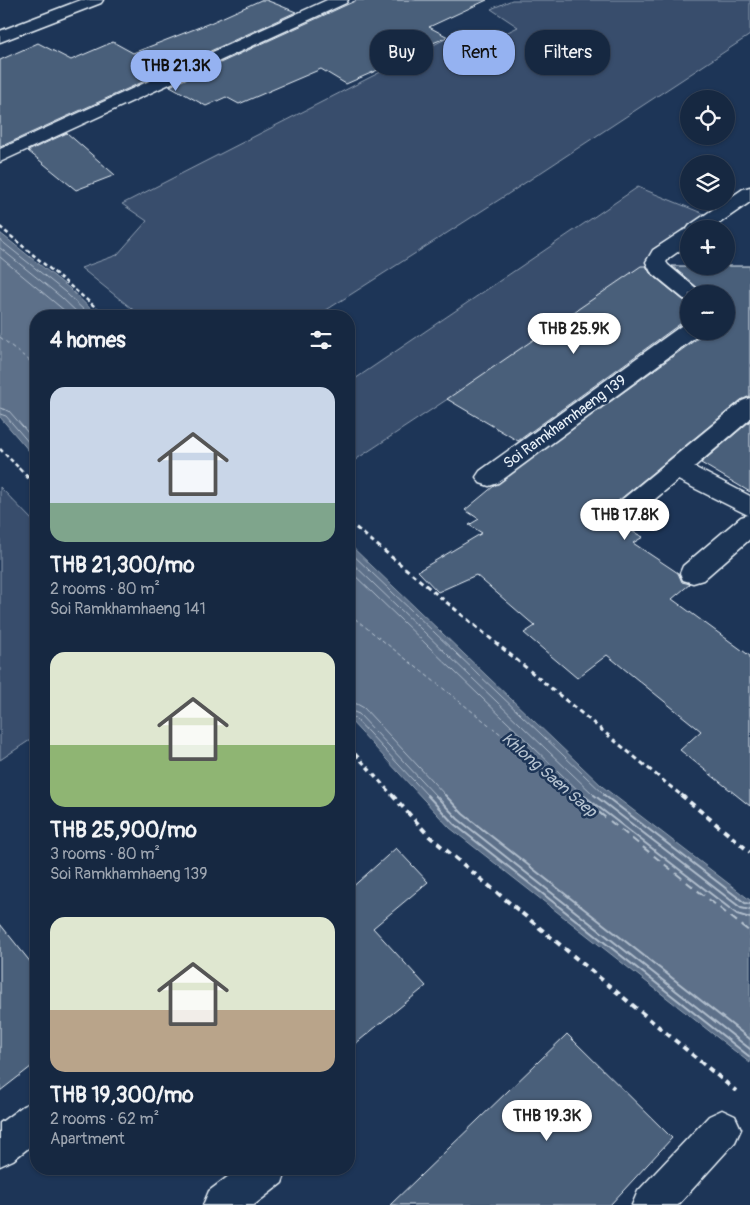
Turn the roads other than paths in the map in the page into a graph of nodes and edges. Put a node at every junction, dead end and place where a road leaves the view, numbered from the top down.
1 (95, 0) edge
2 (340, 0) edge
3 (0, 37) edge
4 (0, 156) edge
5 (750, 193) edge
6 (711, 220) edge
7 (680, 241) edge
8 (680, 285) edge
9 (680, 338) edge
10 (750, 406) edge
11 (676, 468) junction
12 (489, 477) dead end
13 (750, 507) edge
14 (622, 513) dead end
15 (750, 524) edge
16 (693, 573) dead end
17 (30, 1124) edge
18 (722, 1129) dead end
19 (0, 1147) edge
20 (260, 1175) edge
21 (223, 1205) edge
22 (652, 1205) edge

1 - 3 street
2 - 4 street
5 - 6 street
7 - 8 street
9 - 12 street, Soi Ramkhamhaeng 139
10 - 11 street
11 - 13 street
11 - 14 street
15 - 16 street
17 - 19 street
18 - 22 street
20 - 21 street

